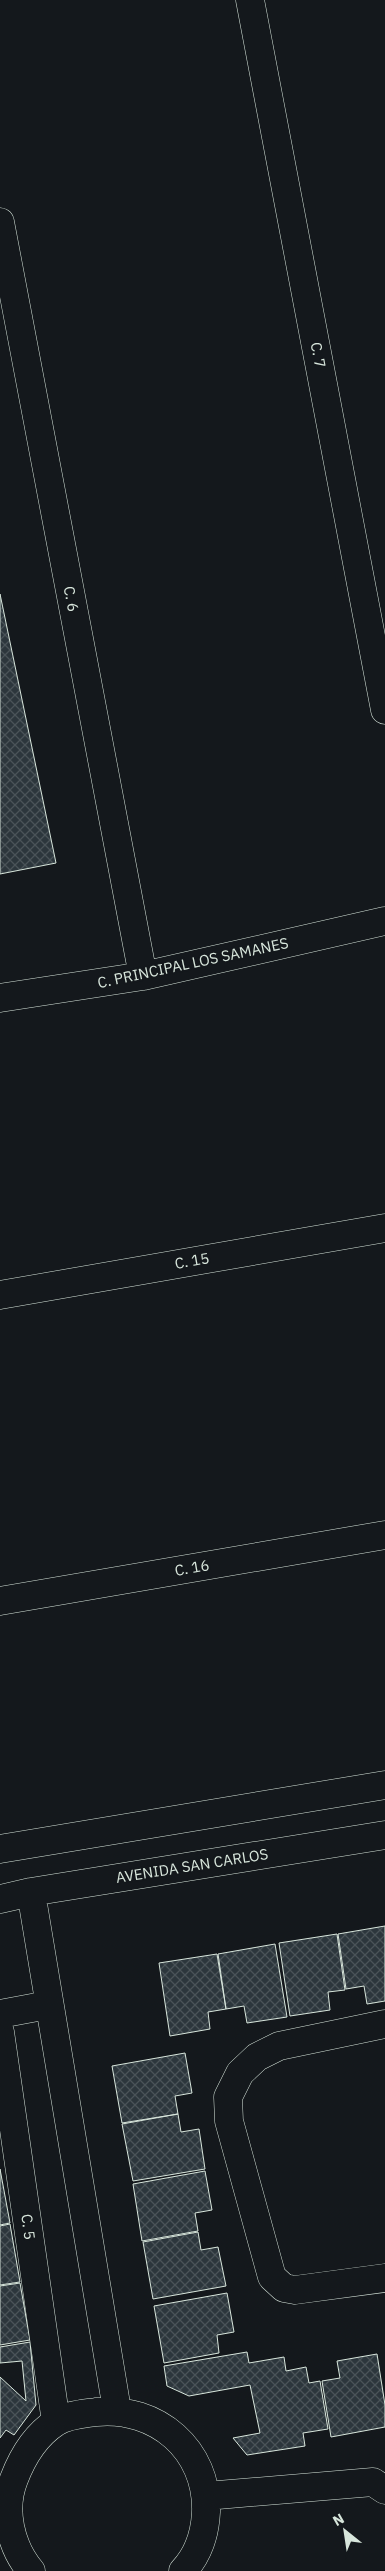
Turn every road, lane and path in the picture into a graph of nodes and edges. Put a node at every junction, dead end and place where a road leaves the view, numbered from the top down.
1 (250, 0) edge
2 (0, 222) edge
3 (385, 710) edge
4 (385, 921) edge
5 (143, 976) junction
6 (0, 998) edge
7 (385, 1228) edge
8 (0, 1295) edge
9 (385, 1535) edge
10 (0, 1602) edge
11 (385, 1785) edge
12 (385, 1835) edge
13 (0, 1849) edge
14 (31, 1892) junction
15 (0, 1899) edge
16 (48, 2005) junction
17 (0, 2014) edge
18 (385, 2024) edge
19 (0, 2032) edge
20 (385, 2278) edge
21 (116, 2410) junction
22 (56, 2422) junction
23 (385, 2490) edge
24 (206, 2496) junction
25 (5, 2528) edge
26 (31, 2571) edge
27 (183, 2571) edge

1 - 3 street, C. 7
2 - 5 street, C. 6
4 - 5 street, C. PRINCIPAL LOS SAMANES
5 - 6 street, C. PRINCIPAL LOS SAMANES
7 - 8 street, C. 15
9 - 10 street, C. 16
11 - 13 street
12 - 14 street, AVENIDA SAN CARLOS
14 - 15 street, AVENIDA SAN CARLOS
14 - 16 street
16 - 17 street
16 - 21 street
18 - 20 street
19 - 22 street, C. 5
21 - 22 street
21 - 24 street
22 - 25 street
23 - 24 street
24 - 27 street
25 - 26 street

